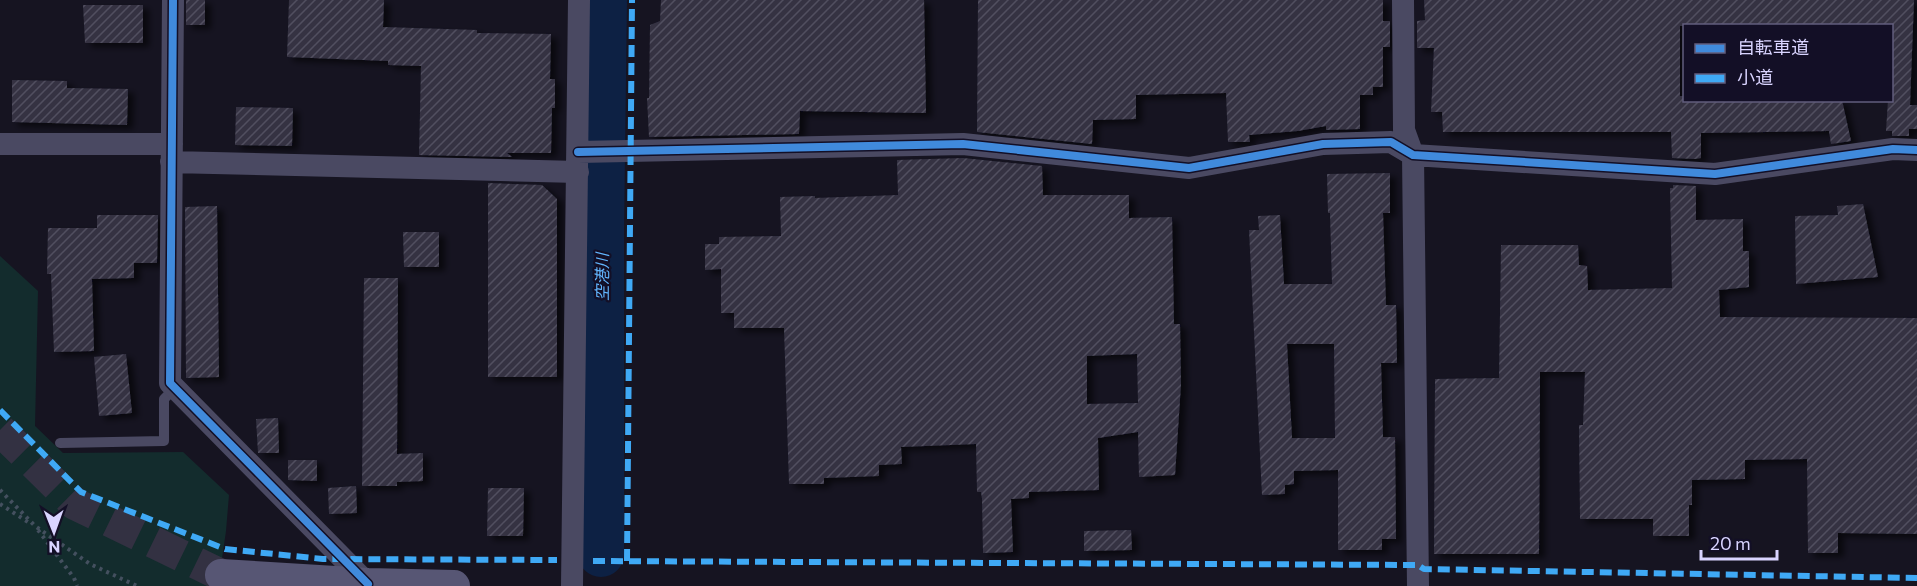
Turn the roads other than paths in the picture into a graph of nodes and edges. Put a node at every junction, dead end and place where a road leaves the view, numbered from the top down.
1 (173, 0) edge
2 (579, 0) edge
3 (1403, 0) edge
4 (0, 144) edge
5 (1917, 150) edge
6 (171, 153) junction
7 (1413, 155) junction
8 (582, 159) junction
9 (175, 388) junction
10 (60, 443) dead end
11 (221, 575) tunnel mouth
12 (368, 584) junction
13 (454, 586) edge
14 (572, 586) edge
15 (1418, 586) edge

1 - 6 street
2 - 8 street
3 - 7 street
4 - 6 street
5 - 7 street
6 - 8 street
6 - 9 street
7 - 8 street
7 - 15 street
8 - 14 street
9 - 10 lane
9 - 12 street
11 - 12 street
12 - 13 street

